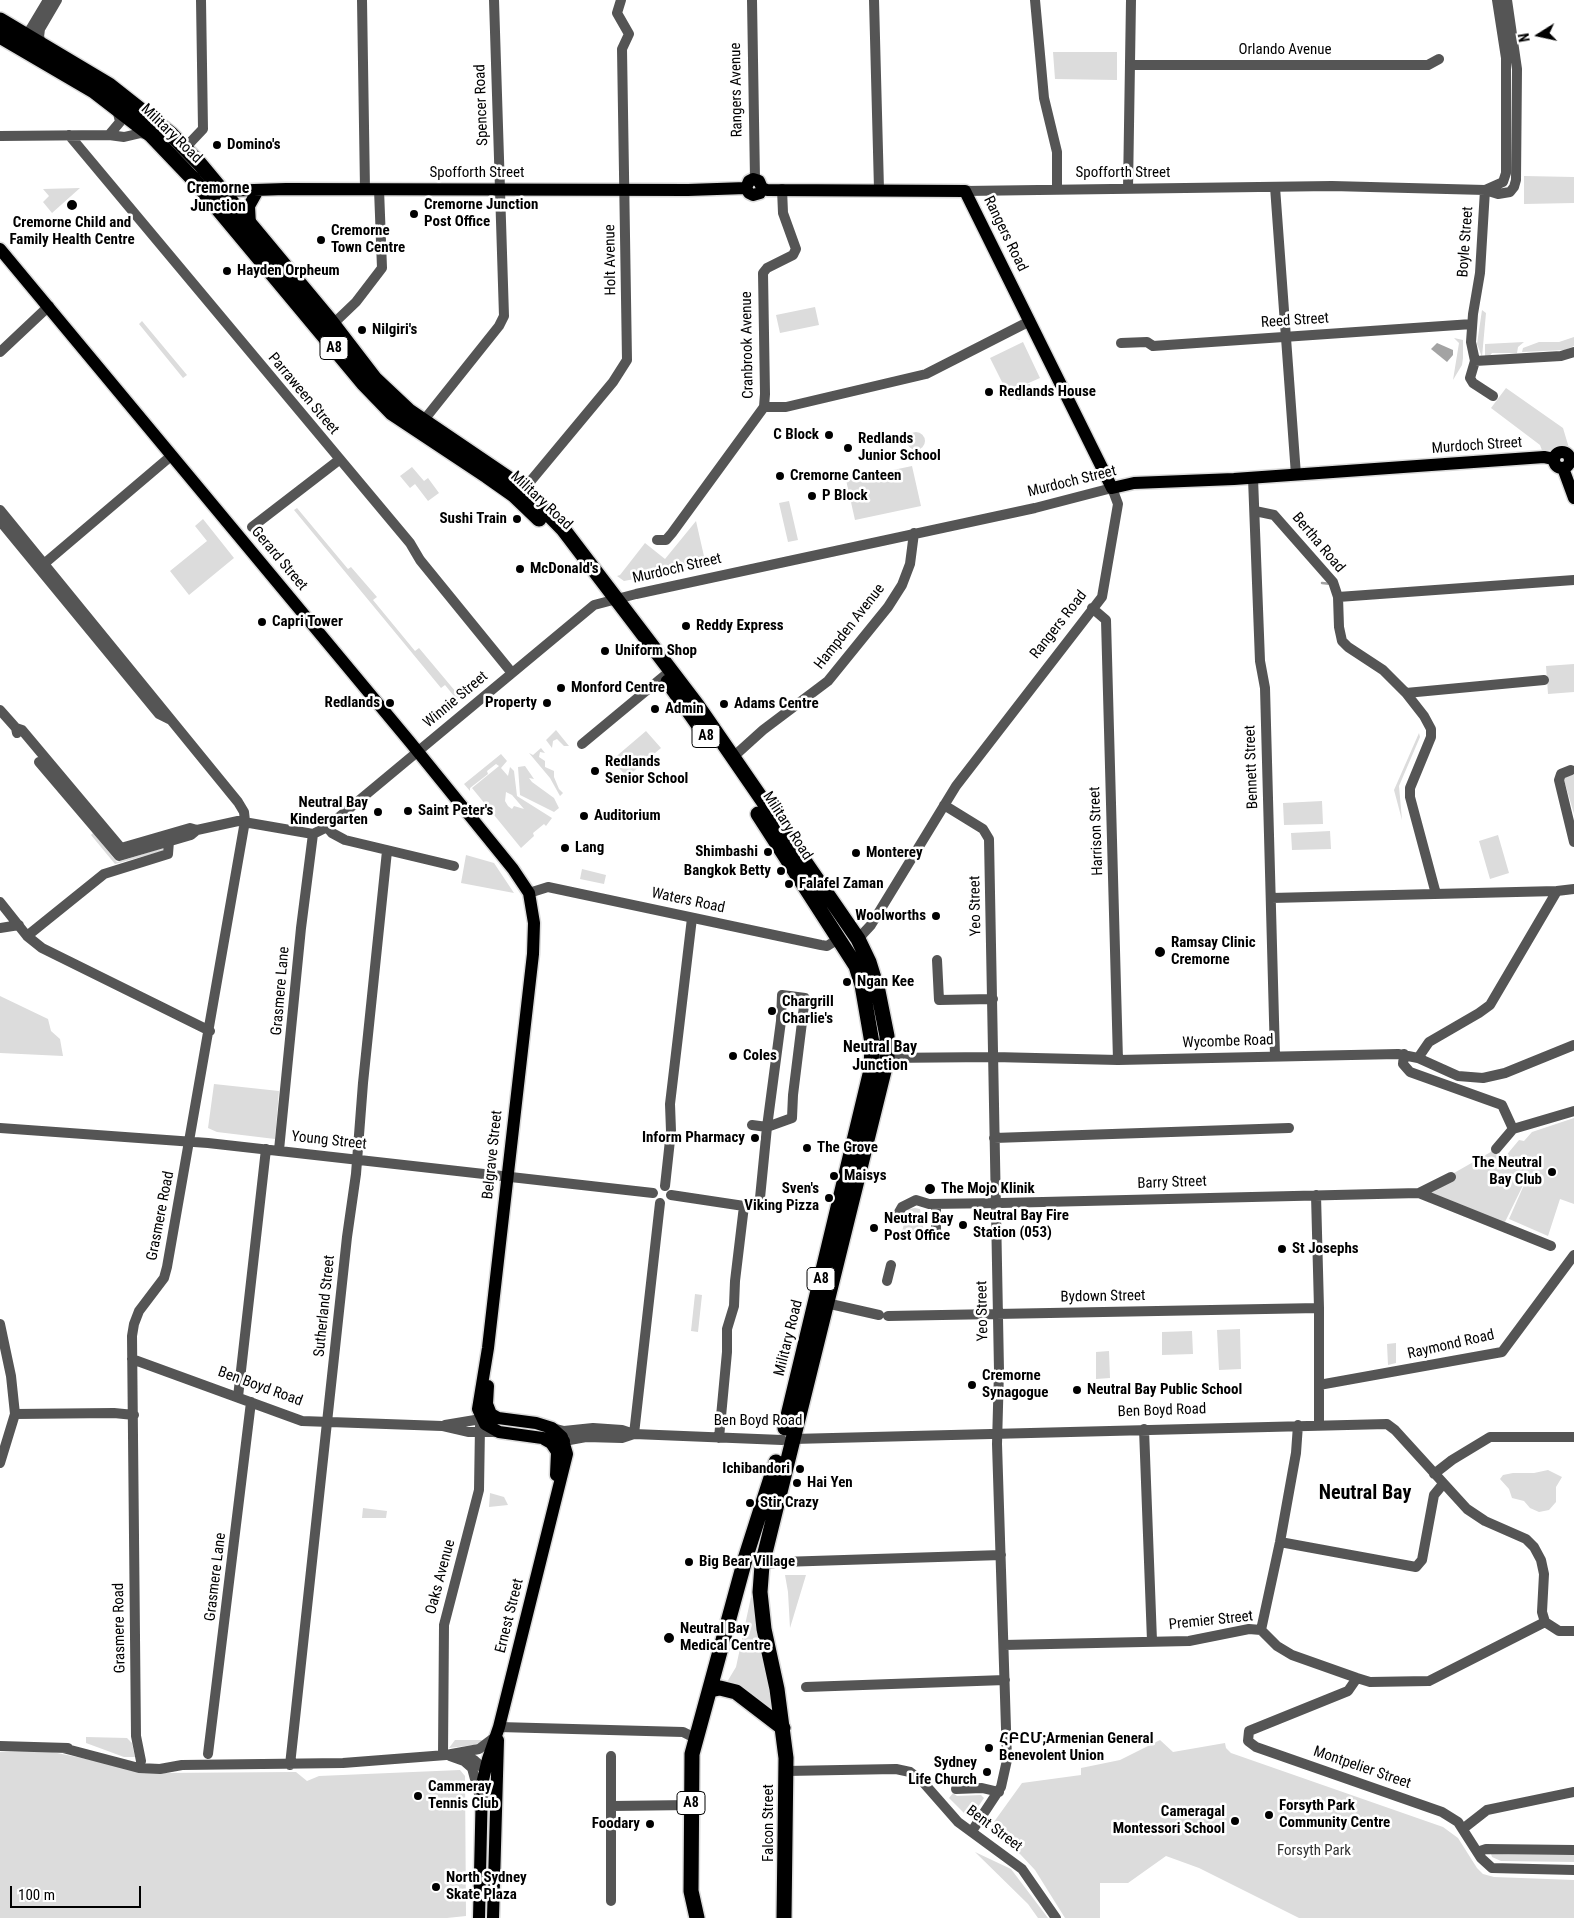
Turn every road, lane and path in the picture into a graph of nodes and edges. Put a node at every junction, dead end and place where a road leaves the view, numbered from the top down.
1 (48, 0) edge
2 (57, 0) edge
3 (202, 0) edge
4 (362, 0) edge
5 (494, 0) edge
6 (621, 0) edge
7 (752, 0) edge
8 (874, 0) edge
9 (1035, 0) edge
10 (1131, 0) edge
11 (1497, 0) edge
12 (1507, 0) edge
13 (0, 20) edge
14 (0, 36) edge
15 (23, 42) junction
16 (42, 45) junction
17 (1439, 59) dead end
18 (1130, 65) junction
19 (117, 108) junction
20 (69, 135) junction
21 (109, 135) junction
22 (151, 135) junction
23 (0, 136) edge
24 (185, 148) junction
25 (754, 185) junction
26 (1275, 187) junction
27 (365, 189) junction
28 (379, 189) junction
29 (500, 189) junction
30 (782, 189) junction
31 (1057, 189) junction
32 (1128, 189) junction
33 (258, 190) junction
34 (625, 190) junction
35 (879, 190) junction
36 (1485, 190) junction
37 (965, 191) junction
38 (216, 195) junction
39 (250, 226) junction
40 (0, 249) edge
41 (49, 306) junction
42 (1030, 321) junction
43 (333, 324) junction
44 (1472, 324) junction
45 (1284, 336) junction
46 (1121, 344) dead end
47 (0, 352) edge
48 (1574, 352) edge
49 (1475, 361) junction
50 (1493, 396) dead end
51 (764, 407) junction
52 (424, 420) junction
53 (171, 456) junction
54 (339, 460) junction
55 (1565, 461) edge
56 (1296, 474) junction
57 (1253, 478) junction
58 (1112, 488) junction
59 (524, 489) junction
60 (1574, 498) edge
61 (0, 510) edge
62 (1255, 511) junction
63 (0, 521) edge
64 (252, 527) dead end
65 (914, 534) junction
66 (657, 540) dead end
67 (45, 563) junction
68 (1574, 580) edge
69 (1338, 596) junction
70 (612, 600) junction
71 (1092, 608) junction
72 (512, 672) junction
73 (664, 676) junction
74 (1544, 680) dead end
75 (1406, 693) junction
76 (0, 710) edge
77 (170, 720) junction
78 (16, 728) junction
79 (582, 744) dead end
80 (418, 752) junction
81 (732, 758) junction
82 (1571, 770) dead end
83 (944, 806) junction
84 (245, 821) junction
85 (327, 828) junction
86 (197, 830) junction
87 (314, 834) junction
88 (169, 842) junction
89 (1574, 842) edge
90 (387, 851) junction
91 (454, 866) dead end
92 (1574, 889) edge
93 (1557, 891) junction
94 (529, 893) junction
95 (1436, 894) junction
96 (1271, 898) junction
97 (0, 902) edge
98 (692, 918) junction
99 (19, 925) junction
100 (0, 928) edge
101 (27, 936) junction
102 (840, 938) junction
103 (858, 939) junction
104 (937, 960) dead end
105 (993, 999) junction
106 (210, 1031) junction
107 (1574, 1045) edge
108 (1404, 1054) junction
109 (1275, 1056) junction
110 (994, 1057) junction
111 (880, 1058) junction
112 (1418, 1058) junction
113 (1118, 1060) junction
114 (1574, 1111) edge
115 (769, 1113) junction
116 (785, 1120) junction
117 (752, 1125) dead end
118 (767, 1127) junction
119 (0, 1128) edge
120 (1289, 1128) dead end
121 (1514, 1129) junction
122 (994, 1138) junction
123 (190, 1141) junction
124 (266, 1149) junction
125 (1496, 1149) dead end
126 (279, 1150) junction
127 (358, 1159) junction
128 (1451, 1176) dead end
129 (507, 1177) junction
130 (665, 1186) junction
131 (653, 1193) junction
132 (1419, 1193) junction
133 (1316, 1194) junction
134 (671, 1196) junction
135 (660, 1203) junction
136 (995, 1203) junction
137 (936, 1204) junction
138 (744, 1206) junction
139 (901, 1215) dead end
140 (936, 1229) dead end
141 (1551, 1246) dead end
142 (1574, 1255) edge
143 (892, 1265) dead end
144 (888, 1281) dead end
145 (826, 1303) junction
146 (1319, 1308) junction
147 (998, 1314) junction
148 (0, 1324) edge
149 (488, 1348) junction
150 (132, 1359) junction
151 (1319, 1385) junction
152 (238, 1397) junction
153 (252, 1402) junction
154 (15, 1414) junction
155 (134, 1415) junction
156 (479, 1416) junction
157 (502, 1418) junction
158 (329, 1422) junction
159 (1298, 1425) junction
160 (1319, 1425) junction
161 (442, 1426) junction
162 (552, 1428) junction
163 (1144, 1429) junction
164 (502, 1432) junction
165 (480, 1433) junction
166 (998, 1433) junction
167 (634, 1434) junction
168 (1574, 1437) edge
169 (539, 1438) junction
170 (719, 1438) junction
171 (787, 1439) junction
172 (564, 1441) junction
173 (0, 1462) edge
174 (1434, 1474) junction
175 (1443, 1484) junction
176 (551, 1512) junction
177 (1280, 1542) junction
178 (1001, 1554) junction
179 (762, 1565) junction
180 (730, 1613) junction
181 (1544, 1622) junction
182 (1261, 1630) junction
183 (1574, 1631) edge
184 (1152, 1641) junction
185 (1004, 1645) junction
186 (1356, 1678) junction
187 (1005, 1680) junction
188 (806, 1687) dead end
189 (710, 1690) junction
190 (783, 1728) junction
191 (497, 1732) junction
192 (695, 1741) junction
193 (0, 1746) edge
194 (63, 1748) junction
195 (208, 1754) dead end
196 (448, 1755) junction
197 (611, 1756) dead end
198 (141, 1761) junction
199 (182, 1765) junction
200 (290, 1765) junction
201 (486, 1770) junction
202 (786, 1771) junction
203 (956, 1789) dead end
204 (999, 1792) junction
205 (1574, 1792) edge
206 (480, 1801) junction
207 (611, 1806) junction
208 (691, 1806) junction
209 (1464, 1828) junction
210 (972, 1831) junction
211 (494, 1841) junction
212 (1574, 1850) edge
213 (1477, 1852) junction
214 (1574, 1870) edge
215 (611, 1901) dead end
216 (784, 1902) junction
217 (693, 1916) edge
218 (478, 1918) edge
219 (493, 1918) edge
220 (780, 1918) edge
221 (784, 1918) edge
222 (1056, 1918) edge

1 - 15 street
2 - 16 street
3 - 24 street
4 - 27 street
5 - 29 street, Spencer Road
6 - 34 street, Holt Avenue
7 - 25 street, Rangers Avenue
8 - 35 street
9 - 31 street
10 - 18 street
11 - 36 street, Boyle Street
12 - 36 street, Spofforth Street
13 - 15 highway, Military Road / A8
14 - 15 highway, Military Road / A8
15 - 16 highway, Military Road / A8
15 - 19 highway, Military Road / A8
16 - 24 highway, Military Road / A8
17 - 18 street, Orlando Avenue
18 - 32 street
19 - 21 street
19 - 22 highway, Military Road / A8
20 - 21 street
20 - 23 street
20 - 54 street, Parraween Street
21 - 22 street
22 - 38 highway, Military Road / A8
24 - 38 highway, Military Road / A8
25 - 30 main road, Spofforth Street
25 - 34 main road, Spofforth Street
26 - 32 street, Spofforth Street
26 - 36 street, Spofforth Street
26 - 45 street
27 - 28 main road, Spofforth Street
27 - 33 main road, Spofforth Street
28 - 29 main road, Spofforth Street
28 - 43 street
29 - 34 main road, Spofforth Street
29 - 52 street, Spencer Road
30 - 35 main road, Spofforth Street
30 - 51 street, Cranbrook Avenue
31 - 32 street, Spofforth Street
31 - 37 street, Spofforth Street
33 - 38 main road, Spofforth Street
33 - 39 main road
34 - 59 street, Holt Avenue
35 - 37 main road, Spofforth Street
36 - 44 street, Boyle Street
37 - 42 main road, Rangers Road
38 - 39 highway, Military Road / A8
38 - 70 highway, Military Road / A8
39 - 43 highway, Military Road / A8
40 - 41 main road, Gerard Street
41 - 47 street
41 - 53 main road, Gerard Street
42 - 51 street
42 - 58 main road, Rangers Road
43 - 52 highway, Military Road / A8
44 - 45 street, Reed Street
44 - 49 street, Boyle Street
45 - 46 street, Reed Street
45 - 56 street
48 - 49 street
49 - 50 street, Boyle Street
51 - 66 street, Cranbrook Avenue
52 - 59 highway, Military Road / A8
53 - 67 street
53 - 80 main road, Gerard Street
54 - 64 street
54 - 72 street, Parraween Street
55 - 56 main road, Murdoch Street
55 - 60 main road
56 - 57 main road, Murdoch Street
57 - 58 main road, Murdoch Street
57 - 62 street, Bennett Street
58 - 65 street, Murdoch Street
58 - 71 street, Rangers Road
59 - 70 highway, Military Road / A8
61 - 67 street
62 - 69 street, Bertha Road
62 - 96 street, Bennett Street
63 - 77 street
65 - 70 street, Murdoch Street
65 - 81 street, Hampden Avenue
67 - 77 street
68 - 69 street
69 - 75 street, Bertha Road
70 - 72 street, Winnie Street
70 - 73 highway, Military Road / A8
70 - 81 highway, Military Road / A8
71 - 83 street, Rangers Road
71 - 113 street, Harrison Street
72 - 80 street, Winnie Street
73 - 79 street
73 - 102 highway, Military Road / A8
74 - 75 street
75 - 95 street, Bertha Road
76 - 78 street
77 - 84 street
78 - 86 street
78 - 88 street
80 - 85 street, Winnie Street
80 - 94 main road, Gerard Street
81 - 103 highway, Military Road / A8
82 - 89 street
83 - 103 street, Rangers Road
83 - 105 street, Yeo Street
84 - 86 street
84 - 87 street
84 - 106 street, Grasmere Road
85 - 87 street
85 - 90 street
86 - 88 street
87 - 126 street, Grasmere Lane
88 - 101 street
90 - 91 street
90 - 127 street, Sutherland Street
92 - 93 street
93 - 95 street
93 - 112 street
94 - 98 street, Waters Road
94 - 129 main road, Belgrave Street
95 - 96 street
96 - 109 street, Bennett Street
97 - 99 street
98 - 102 street, Waters Road
98 - 130 street
99 - 100 street
99 - 101 street
101 - 106 street
102 - 111 highway, Military Road / A8
103 - 111 highway, Military Road / A8
104 - 105 street
105 - 110 street, Yeo Street
106 - 123 street, Grasmere Road
107 - 112 street, Wycombe Road
108 - 109 street, Wycombe Road
108 - 112 street, Wycombe Road
108 - 121 street
109 - 113 street, Wycombe Road
110 - 111 street, Wycombe Road
110 - 113 street, Wycombe Road
110 - 122 street, Yeo Street
111 - 145 highway, Military Road / A8
111 - 171 highway, Military Road / A8
114 - 121 street
115 - 116 street
115 - 116 street
115 - 118 street
116 - 118 street
117 - 118 street
118 - 138 street
119 - 123 street, Young Street
120 - 122 street
121 - 125 street
122 - 136 street, Yeo Street
123 - 124 street, Young Street
123 - 150 street, Grasmere Road
124 - 126 street, Young Street
124 - 152 street
126 - 127 street, Young Street
127 - 129 street, Young Street
127 - 158 street, Sutherland Street
128 - 132 street, Barry Street
129 - 131 street, Young Street
129 - 149 main road, Belgrave Street
130 - 131 street
130 - 134 street
131 - 135 street
132 - 133 street, Barry Street
132 - 141 street
133 - 136 street, Barry Street
133 - 146 street
134 - 135 street
134 - 138 street
135 - 167 street
136 - 137 street, Barry Street
136 - 147 street, Yeo Street
137 - 139 street, Barry Street
137 - 140 street
138 - 170 street
142 - 151 street, Raymond Road
143 - 144 street
145 - 147 street, Bydown Street
145 - 171 highway, Military Road / A8
146 - 147 street, Bydown Street
146 - 151 street
147 - 166 street, Yeo Street
148 - 154 street
149 - 156 main road, Belgrave Street
149 - 157 main road
150 - 152 street, Ben Boyd Road
150 - 155 street, Grasmere Road
151 - 160 street
152 - 153 street, Ben Boyd Road
153 - 158 street, Ben Boyd Road
153 - 195 street, Grasmere Lane
154 - 155 street
154 - 173 street
155 - 198 street, Grasmere Road
156 - 157 main road, Ben Boyd Road
156 - 161 street, Ben Boyd Road
156 - 164 main road, Ben Boyd Road
156 - 165 street, Oaks Avenue
157 - 162 main road, Ben Boyd Road
158 - 161 street, Ben Boyd Road
158 - 200 street, Sutherland Street
159 - 160 street, Ben Boyd Road
159 - 163 street, Ben Boyd Road
159 - 177 street
160 - 174 street, Ben Boyd Road
161 - 165 street, Ben Boyd Road
162 - 167 street, Ben Boyd Road
162 - 172 main road
163 - 166 street, Ben Boyd Road
163 - 184 street
164 - 165 street, Ben Boyd Road
164 - 169 main road, Ben Boyd Road
165 - 196 street, Oaks Avenue
166 - 171 street, Ben Boyd Road
166 - 178 street, Yeo Street
167 - 170 street, Ben Boyd Road
167 - 172 street, Ben Boyd Road
168 - 174 street
169 - 172 main road, Ben Boyd Road
169 - 176 main road, Ernest Street
170 - 171 street, Ben Boyd Road
171 - 179 highway, Military Road / A8
171 - 180 highway, Military Road / A8
172 - 176 main road, Ernest Street
174 - 175 street, Ben Boyd Road
175 - 177 street
175 - 181 street, Ben Boyd Road
176 - 191 main road, Ernest Street
177 - 182 street
178 - 179 street
178 - 185 street, Yeo Street
179 - 180 highway
179 - 190 highway, Military Road / A8
180 - 189 highway, Military Road / A8
181 - 183 street
181 - 186 street, Premier Street
182 - 184 street, Premier Street
182 - 186 street, Premier Street
184 - 185 street, Premier Street
185 - 187 street, Yeo Street
186 - 209 street, Montpelier Street
187 - 188 street
187 - 204 street, Yeo Street
189 - 190 highway
189 - 192 highway, Military Road / A8
190 - 202 highway, Falcon Street / A8
191 - 192 street
191 - 196 street
191 - 201 main road, Ernest Street
191 - 211 main road, Ernest Street
192 - 208 highway, Military Road / A8
193 - 194 street
194 - 198 street
194 - 199 street
196 - 200 street
196 - 201 street
196 - 206 street
197 - 207 street
198 - 199 street
199 - 200 street
201 - 206 main road, Ernest Street
201 - 211 main road
202 - 210 street, Bent Street
202 - 216 highway, Falcon Street / A8
203 - 204 street
204 - 210 street, Yeo Street
205 - 209 street
206 - 218 main road, Ernest Street
207 - 208 street
207 - 215 street
208 - 217 highway, Military Road / A8
209 - 213 street, Montpelier Street
210 - 222 street, Bent Street
211 - 219 main road, Ernest Street
212 - 213 street
213 - 214 street, Montpelier Street
216 - 220 highway
216 - 221 highway, Falcon Street / A8

